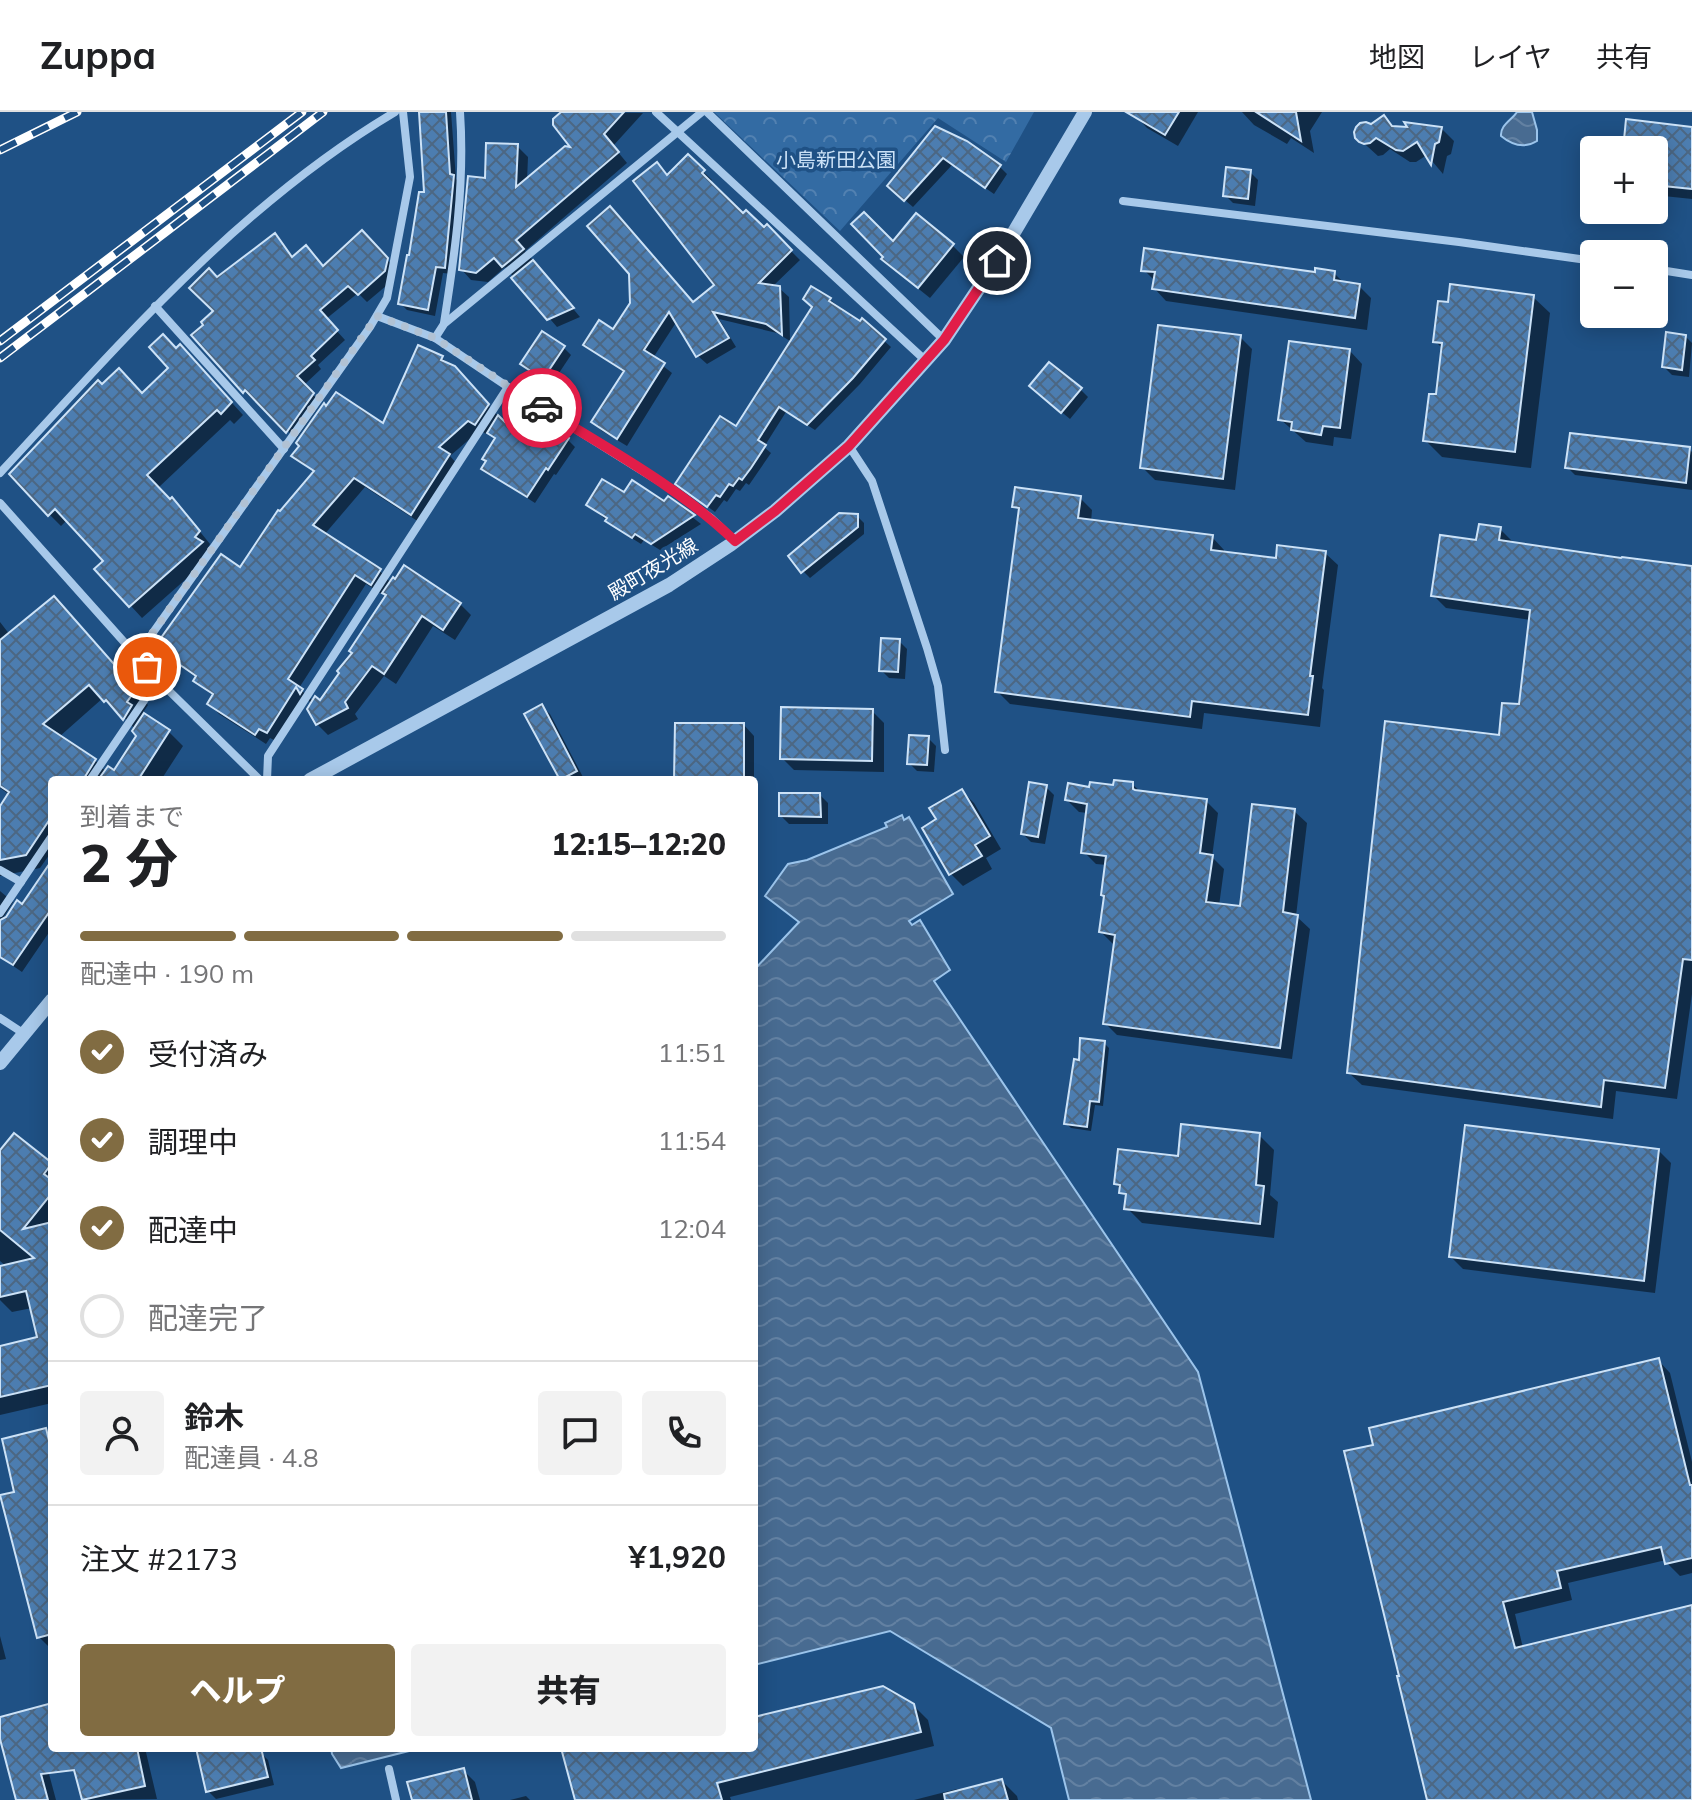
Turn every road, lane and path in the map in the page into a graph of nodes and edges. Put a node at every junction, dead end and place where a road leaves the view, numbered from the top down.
1 (395, 112) edge
2 (403, 112) edge
3 (460, 112) edge
4 (656, 112) edge
5 (704, 112) edge
6 (1078, 115) edge
7 (679, 132) junction
8 (1123, 201) dead end
9 (1580, 259) edge
10 (1668, 271) edge
11 (1692, 275) edge
12 (155, 306) junction
13 (377, 316) junction
14 (444, 324) junction
15 (435, 338) junction
16 (944, 340) junction
17 (926, 361) junction
18 (508, 387) junction
19 (849, 446) junction
20 (284, 449) junction
21 (0, 473) edge
22 (0, 503) edge
23 (735, 541) junction
24 (137, 655) junction
25 (158, 680) junction
26 (945, 750) dead end
27 (93, 776) edge
28 (256, 776) edge
29 (267, 776) edge
30 (317, 776) edge
31 (48, 842) edge
32 (0, 870) edge
33 (21, 882) junction
34 (0, 913) edge
35 (48, 1005) edge
36 (0, 1018) edge
37 (23, 1033) junction
38 (0, 1063) edge
39 (389, 1769) dead end
40 (396, 1800) edge

1 - 12 street
2 - 13 street
3 - 14 street
4 - 7 street
5 - 7 street
5 - 16 street
6 - 16 street, 殿町夜光線
7 - 14 street
7 - 17 street
8 - 9 street
10 - 11 street
12 - 20 street
12 - 21 street
13 - 15 street
13 - 20 street
14 - 15 street
15 - 18 street
16 - 17 street, 殿町夜光線
17 - 19 street, 殿町夜光線
18 - 23 street
18 - 29 street
19 - 23 street, 殿町夜光線
19 - 26 street
20 - 24 street
22 - 24 street
23 - 30 street, 殿町夜光線
24 - 25 street
25 - 27 street
25 - 28 street
31 - 33 street
32 - 33 street
33 - 34 street
35 - 37 street
36 - 37 street
37 - 38 street
39 - 40 street

